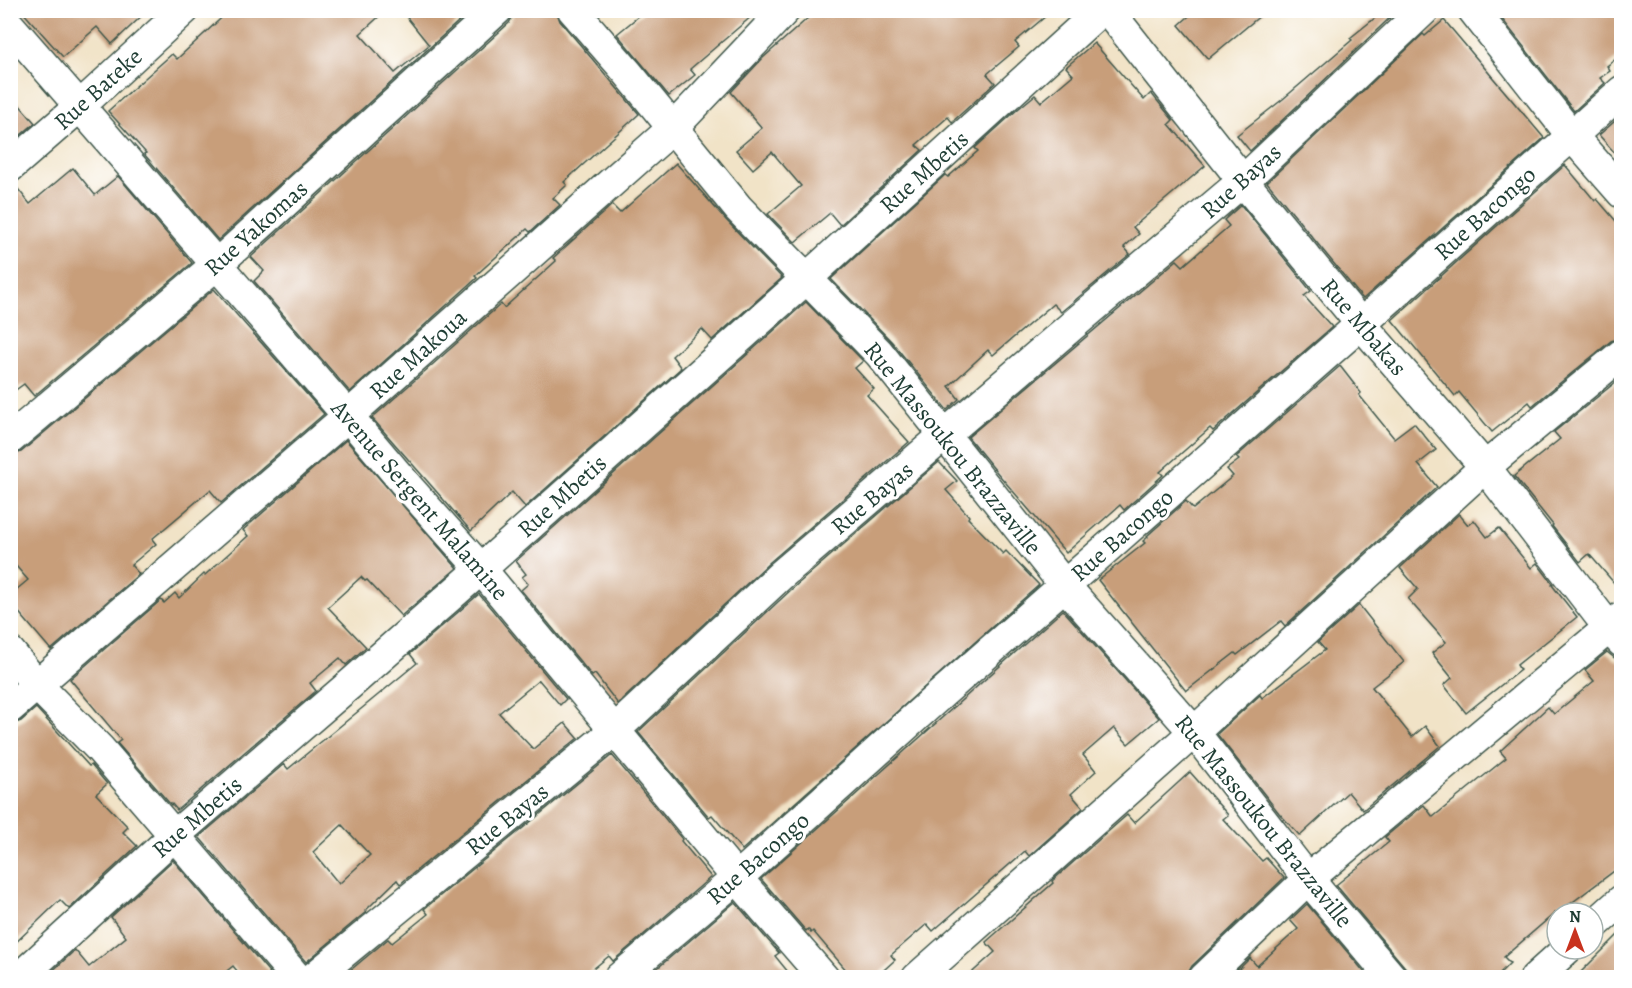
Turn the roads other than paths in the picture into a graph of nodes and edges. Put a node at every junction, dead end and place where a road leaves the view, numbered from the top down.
1 (184, 10) edge
2 (497, 10) edge
3 (573, 10) edge
4 (785, 10) edge
5 (1101, 10) edge
6 (1108, 10) edge
7 (1424, 10) edge
8 (1473, 10) edge
9 (10, 26) edge
10 (1622, 91) edge
11 (80, 107) junction
12 (673, 128) junction
13 (1572, 136) junction
14 (10, 167) edge
15 (1243, 182) junction
16 (1622, 193) edge
17 (216, 265) junction
18 (806, 279) junction
19 (1361, 324) junction
20 (1622, 354) edge
21 (348, 416) junction
22 (945, 436) junction
23 (10, 439) edge
24 (1485, 467) junction
25 (481, 569) junction
26 (1065, 586) junction
27 (1617, 629) edge
28 (10, 651) edge
29 (37, 685) junction
30 (10, 708) edge
31 (615, 730) junction
32 (1194, 732) junction
33 (174, 836) junction
34 (737, 878) junction
35 (1308, 879) junction
36 (1622, 900) edge
37 (1605, 915) edge
38 (1554, 961) edge
39 (19, 978) edge
40 (297, 978) edge
41 (313, 978) edge
42 (619, 978) edge
43 (824, 978) edge
44 (916, 978) edge
45 (1204, 978) edge
46 (1392, 978) edge
47 (1535, 978) edge

1 - 11 street, Rue Bateke
2 - 17 street, Rue Yakomas
3 - 12 street, Rue Massoukou Brazzaville
4 - 12 street, Rue Makoua
5 - 18 street, Rue Mbetis
6 - 15 street, Rue Mbakas
7 - 15 street, Rue Bayas
8 - 13 street
9 - 11 street, Avenue Sergent Malamine
10 - 13 street, Rue Bacongo
11 - 14 street, Rue Bateke
11 - 17 street, Avenue Sergent Malamine
12 - 18 street, Rue Massoukou Brazzaville
12 - 21 street, Rue Makoua
13 - 16 street
13 - 19 street, Rue Bacongo
15 - 19 street, Rue Mbakas
15 - 22 street, Rue Bayas
17 - 21 street, Avenue Sergent Malamine
17 - 23 street, Rue Yakomas
18 - 22 street, Rue Massoukou Brazzaville
18 - 25 street, Rue Mbetis
19 - 24 street, Rue Mbakas
19 - 26 street, Rue Bacongo
20 - 24 street
21 - 25 street, Avenue Sergent Malamine
21 - 29 street, Rue Makoua
22 - 26 street, Rue Massoukou Brazzaville
22 - 31 street, Rue Bayas
24 - 27 street, Rue Mbakas
24 - 32 street
25 - 31 street, Avenue Sergent Malamine
25 - 33 street, Rue Mbetis
26 - 32 street, Rue Massoukou Brazzaville
26 - 34 street, Rue Bacongo
27 - 35 street
28 - 29 street
29 - 30 street, Rue Makoua
29 - 33 street
31 - 34 street, Avenue Sergent Malamine
31 - 41 street, Rue Bayas
32 - 35 street, Rue Massoukou Brazzaville
32 - 44 street
33 - 39 street, Rue Mbetis
33 - 40 street
34 - 42 street, Rue Bacongo
34 - 43 street, Avenue Sergent Malamine
35 - 45 street
35 - 46 street, Rue Massoukou Brazzaville
36 - 37 street
38 - 47 street

